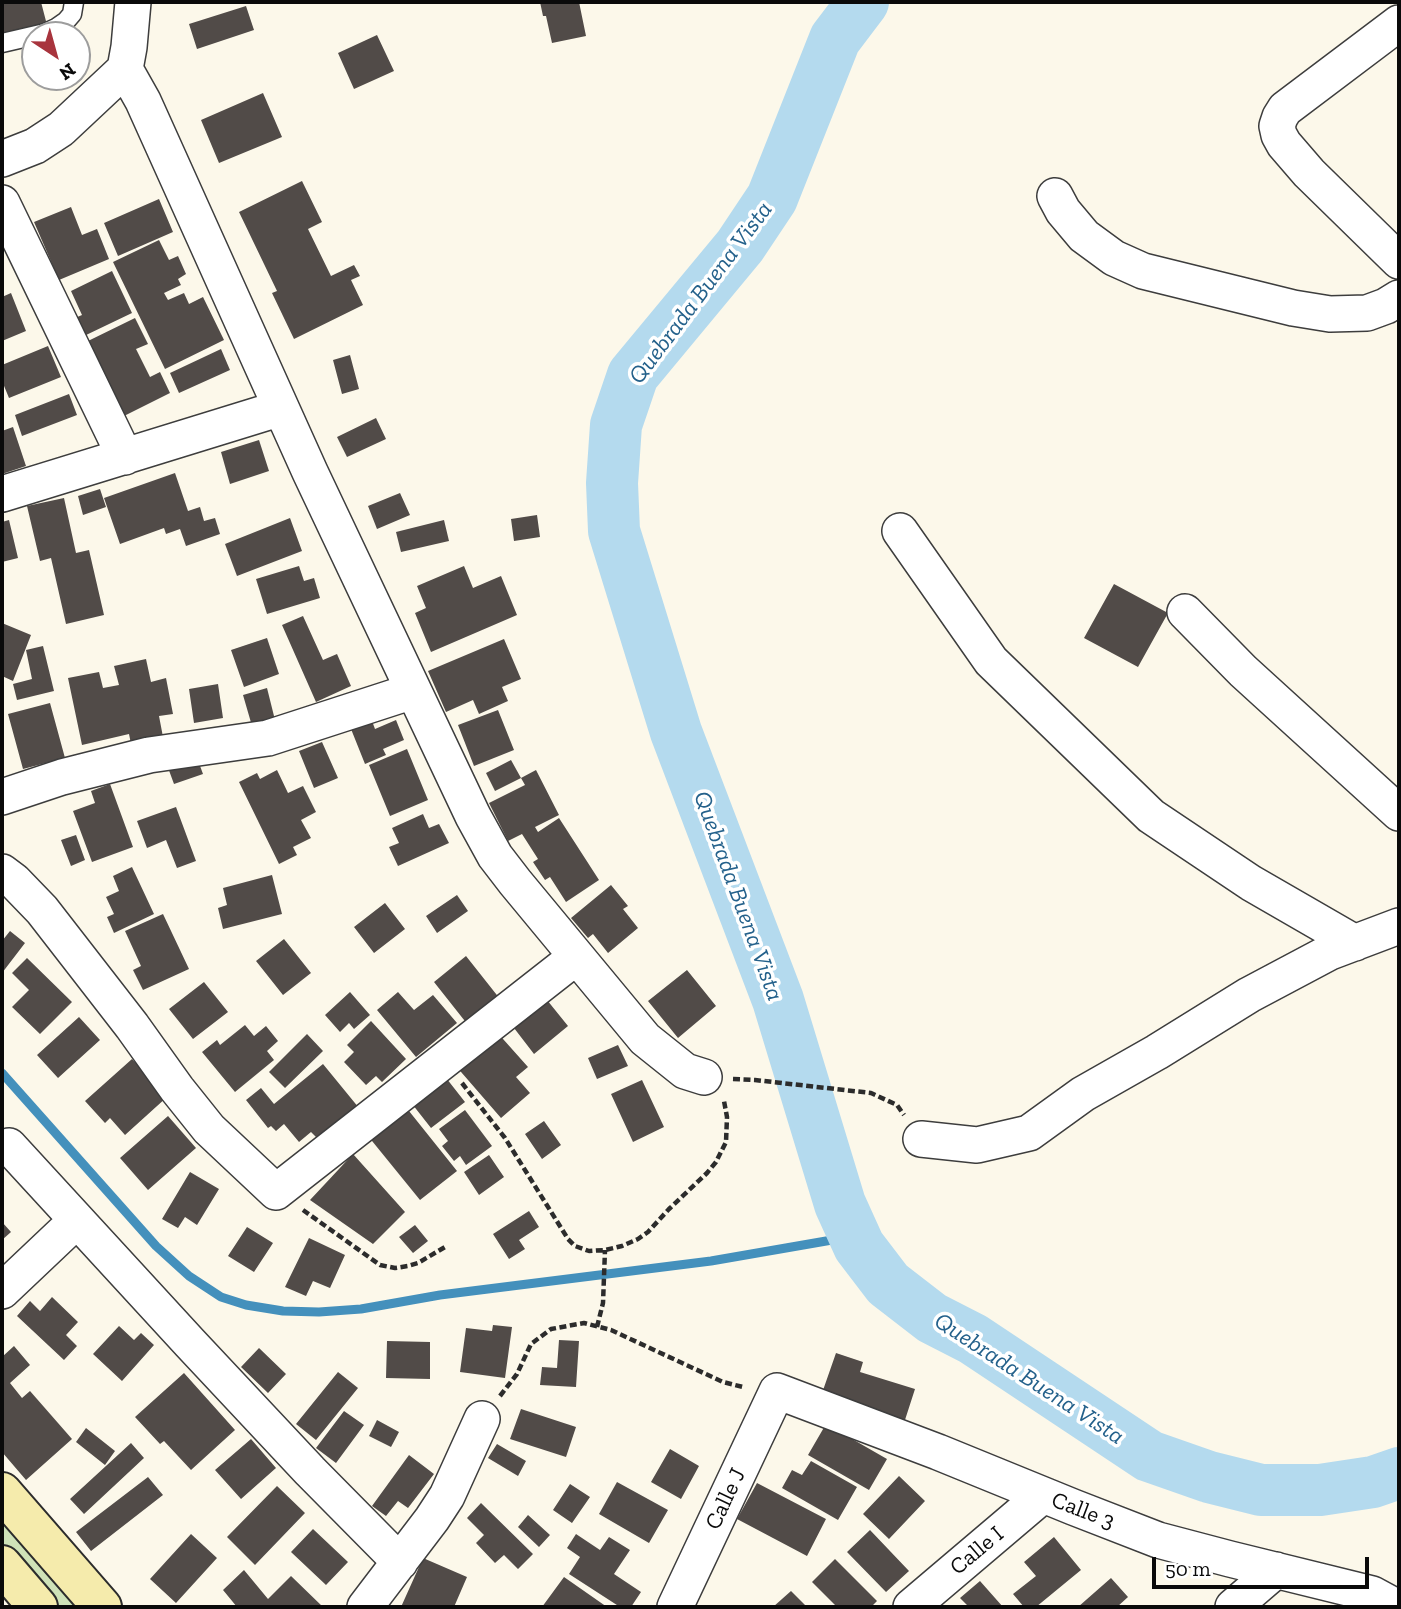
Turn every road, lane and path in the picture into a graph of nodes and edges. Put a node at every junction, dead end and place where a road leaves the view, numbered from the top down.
1 (74, 2) edge
2 (132, 2) edge
3 (1399, 23) edge
4 (2, 43) edge
5 (125, 69) junction
6 (2, 159) edge
7 (1055, 196) dead end
8 (2, 203) edge
9 (1399, 261) edge
10 (1399, 298) edge
11 (281, 408) junction
12 (125, 457) junction
13 (2, 494) edge
14 (900, 531) dead end
15 (1185, 612) dead end
16 (414, 691) junction
17 (2, 797) edge
18 (1399, 813) edge
19 (2, 872) edge
20 (1399, 926) edge
21 (1355, 943) junction
22 (576, 957) junction
23 (445, 1060) junction
24 (755, 1080) dead end
25 (713, 1084) joint
26 (921, 1139) joint
27 (9, 1146) dead end
28 (276, 1192) junction
29 (77, 1220) junction
30 (445, 1247) dead end
31 (605, 1250) junction
32 (2, 1291) edge
33 (597, 1327) junction
34 (776, 1391) junction
35 (482, 1419) joint
36 (2, 1492) edge
37 (1043, 1495) junction
38 (400, 1562) junction
39 (2, 1565) edge
40 (1276, 1570) junction
41 (38, 1607) edge
42 (102, 1607) edge
43 (365, 1607) edge
44 (675, 1607) edge
45 (911, 1607) edge
46 (1233, 1607) edge
47 (1396, 1607) edge

1 - 4 lane
2 - 5 street
3 - 9 street
5 - 6 street
5 - 11 street
7 - 10 street
8 - 12 street
11 - 12 street
11 - 16 street
12 - 13 street
14 - 21 street
15 - 18 street
16 - 17 street
16 - 22 street
19 - 28 street
20 - 21 street
21 - 26 street
22 - 23 street
22 - 25 street
23 - 28 street
23 - 31 path
24 - 26 path
25 - 31 path
27 - 29 street
28 - 30 path
29 - 32 street
29 - 38 street
31 - 33 path
33 - 34 path
33 - 35 path
34 - 37 street, Calle 3
34 - 44 street, Calle J
35 - 38 street
36 - 42 main road
37 - 40 street, Calle 3
37 - 45 street, Calle I
38 - 43 street
39 - 41 main road
40 - 46 street
40 - 47 street, Calle 3

